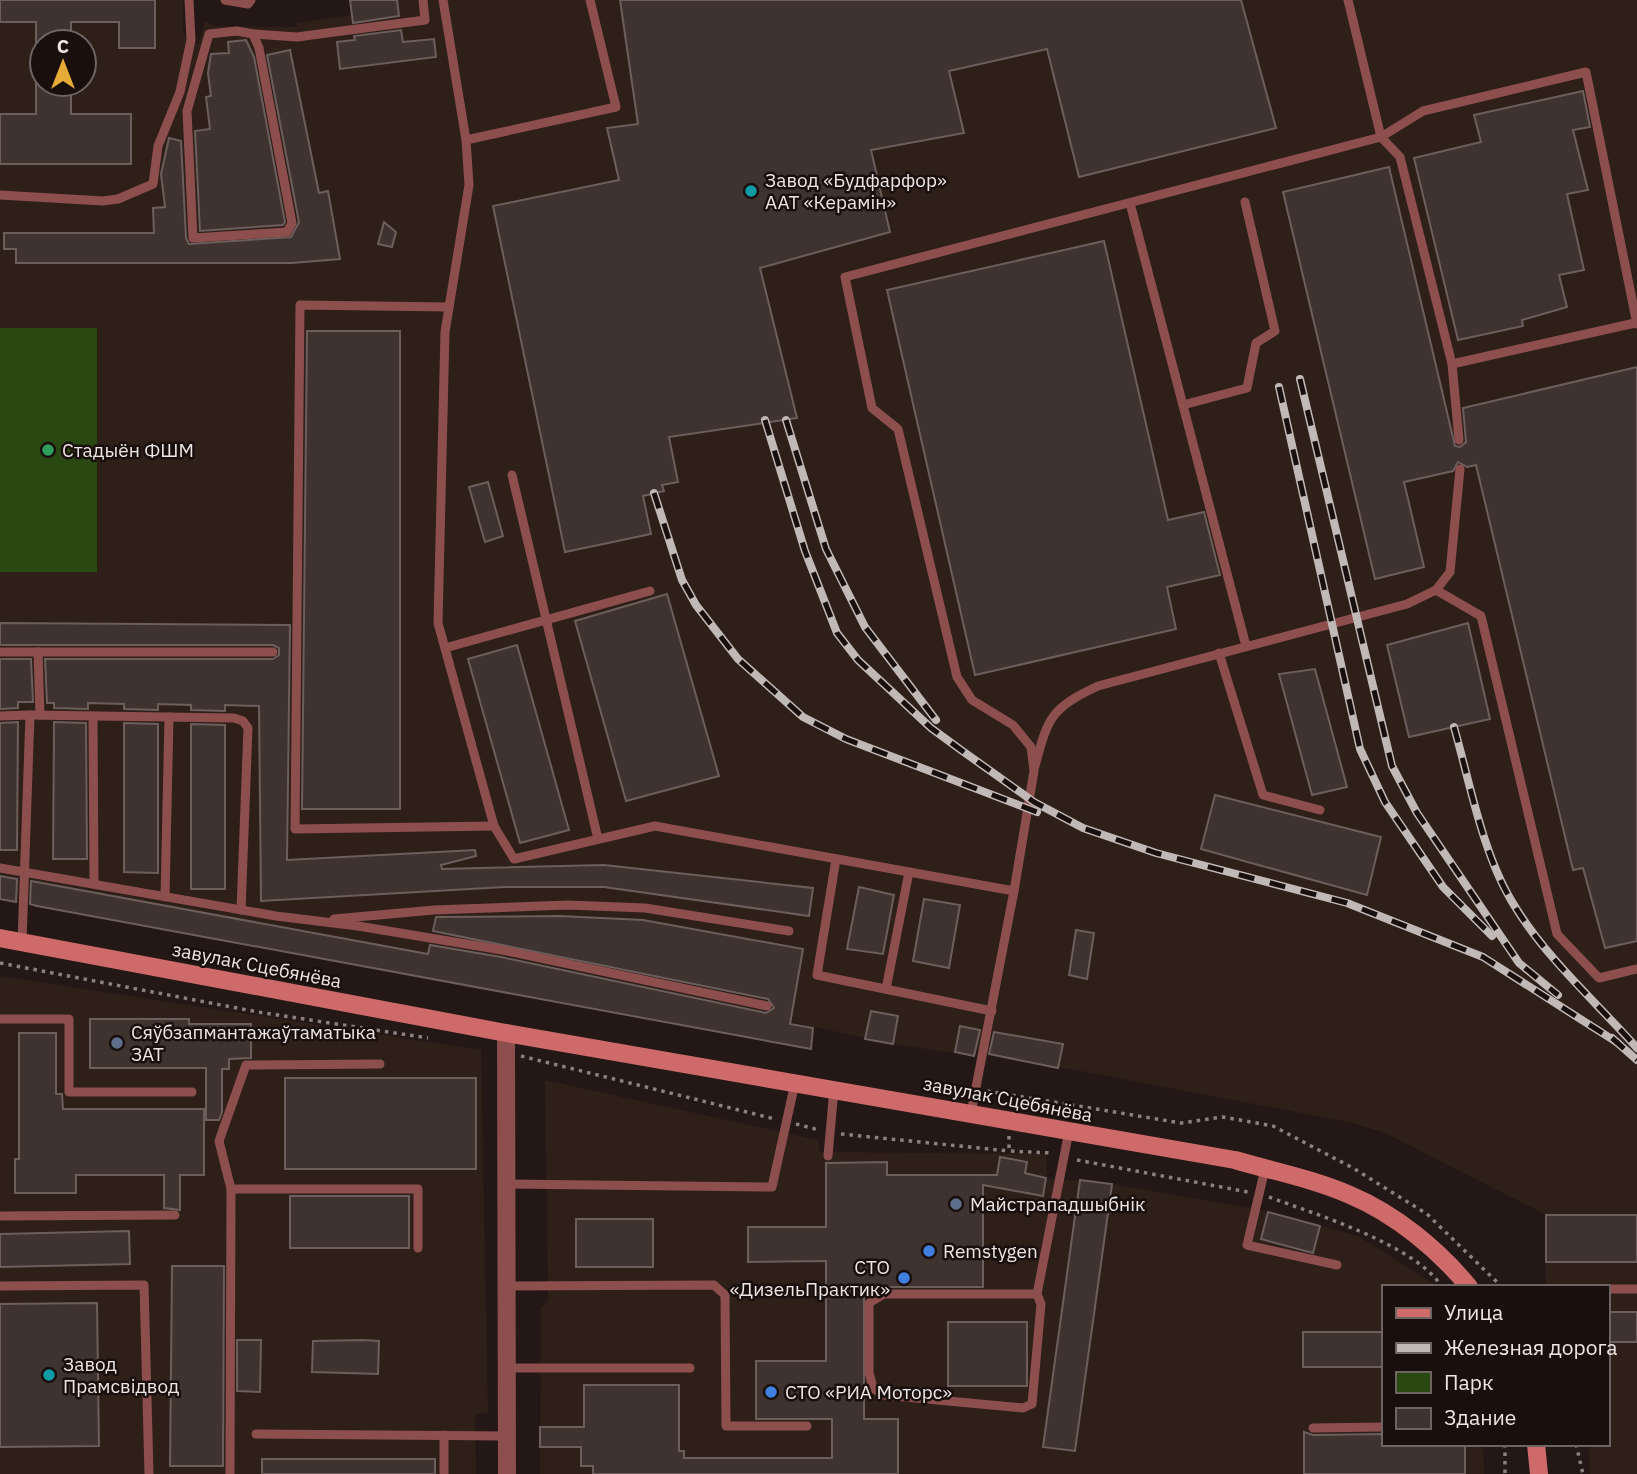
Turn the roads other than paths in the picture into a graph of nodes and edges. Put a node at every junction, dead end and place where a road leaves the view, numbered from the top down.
1 (189, 0) edge
2 (225, 0) edge
3 (251, 0) edge
4 (423, 0) edge
5 (443, 0) edge
6 (590, 0) edge
7 (1348, 0) edge
8 (190, 28) junction
9 (209, 34) junction
10 (253, 34) junction
11 (1381, 138) junction
12 (466, 140) junction
13 (0, 195) edge
14 (1245, 202) dead end
15 (1130, 203) junction
16 (449, 307) junction
17 (1636, 324) edge
18 (1452, 364) junction
19 (1182, 405) junction
20 (1459, 439) dead end
21 (1461, 469) dead end
22 (512, 475) dead end
23 (1436, 590) junction
24 (650, 591) dead end
25 (547, 619) junction
26 (1246, 646) junction
27 (445, 648) junction
28 (0, 652) edge
29 (38, 652) junction
30 (273, 652) dead end
31 (1219, 653) junction
32 (35, 715) junction
33 (0, 716) edge
34 (93, 716) junction
35 (169, 717) junction
36 (1034, 771) junction
37 (1320, 810) dead end
38 (494, 826) junction
39 (598, 839) junction
40 (836, 859) junction
41 (0, 868) edge
42 (24, 872) junction
43 (909, 872) junction
44 (93, 884) junction
45 (1014, 891) junction
46 (165, 897) junction
47 (241, 910) junction
48 (318, 920) junction
49 (789, 931) dead end
50 (0, 938) edge
51 (22, 942) junction
52 (1637, 969) edge
53 (886, 989) junction
54 (767, 1006) dead end
55 (992, 1011) junction
56 (0, 1019) edge
57 (506, 1033) junction
58 (380, 1064) dead end
59 (795, 1081) junction
60 (835, 1088) junction
61 (192, 1092) dead end
62 (971, 1113) junction
63 (1069, 1131) junction
64 (828, 1156) dead end
65 (1265, 1169) junction
66 (506, 1184) junction
67 (231, 1189) junction
68 (174, 1215) dead end
69 (0, 1216) edge
70 (418, 1248) dead end
71 (1337, 1265) dead end
72 (1467, 1285) edge
73 (0, 1286) edge
74 (507, 1286) junction
75 (1609, 1289) edge
76 (1637, 1289) edge
77 (1037, 1294) junction
78 (505, 1368) junction
79 (690, 1368) dead end
80 (807, 1426) dead end
81 (1382, 1427) edge
82 (1313, 1428) dead end
83 (256, 1434) dead end
84 (444, 1436) junction
85 (506, 1436) junction
86 (1536, 1446) edge
87 (149, 1474) edge
88 (230, 1474) edge
89 (444, 1474) edge
90 (507, 1474) edge
91 (1539, 1474) edge

1 - 8 lane
2 - 3 lane
4 - 10 lane
5 - 12 lane
6 - 12 lane
7 - 11 lane
8 - 9 lane
8 - 13 lane
9 - 10 lane
9 - 10 lane
11 - 15 lane
11 - 17 lane
11 - 18 lane
12 - 16 lane
14 - 19 lane
15 - 19 lane
15 - 36 lane
16 - 27 lane
16 - 38 lane
17 - 18 lane
18 - 20 lane
19 - 26 lane
21 - 23 lane
22 - 25 lane
23 - 26 lane
23 - 52 lane
24 - 25 lane
25 - 27 lane
25 - 39 lane
26 - 31 lane
27 - 38 lane
28 - 29 lane
29 - 30 lane
29 - 32 lane
31 - 36 lane
31 - 37 lane
32 - 33 lane
32 - 34 lane
32 - 42 lane
34 - 35 lane
34 - 44 lane
35 - 46 lane
35 - 47 lane
36 - 45 lane
38 - 39 lane
39 - 40 lane
40 - 43 lane
40 - 53 lane
41 - 42 lane
42 - 44 lane
42 - 51 lane
43 - 45 lane
43 - 53 lane
44 - 46 lane
45 - 55 lane
46 - 47 lane
47 - 48 lane
48 - 49 lane
48 - 54 lane
50 - 51 street, завулак Сцебянёва
51 - 57 street, завулак Сцебянёва
53 - 55 lane
55 - 62 lane
56 - 61 lane
57 - 59 street, завулак Сцебянёва
57 - 66 street
58 - 67 lane
59 - 60 street, завулак Сцебянёва
59 - 66 lane
60 - 62 street, завулак Сцебянёва
60 - 64 lane
62 - 63 street, завулак Сцебянёва
63 - 65 street, завулак Сцебянёва
63 - 77 lane
65 - 71 lane
65 - 72 street, завулак Сцебянёва
66 - 74 street
67 - 70 lane
67 - 88 lane
68 - 69 lane
73 - 87 lane
74 - 78 street
74 - 80 lane
75 - 76 lane
77 - 77 lane
78 - 79 lane
78 - 85 street
81 - 82 lane
83 - 84 lane
84 - 85 lane
84 - 89 lane
85 - 90 street
86 - 91 street

